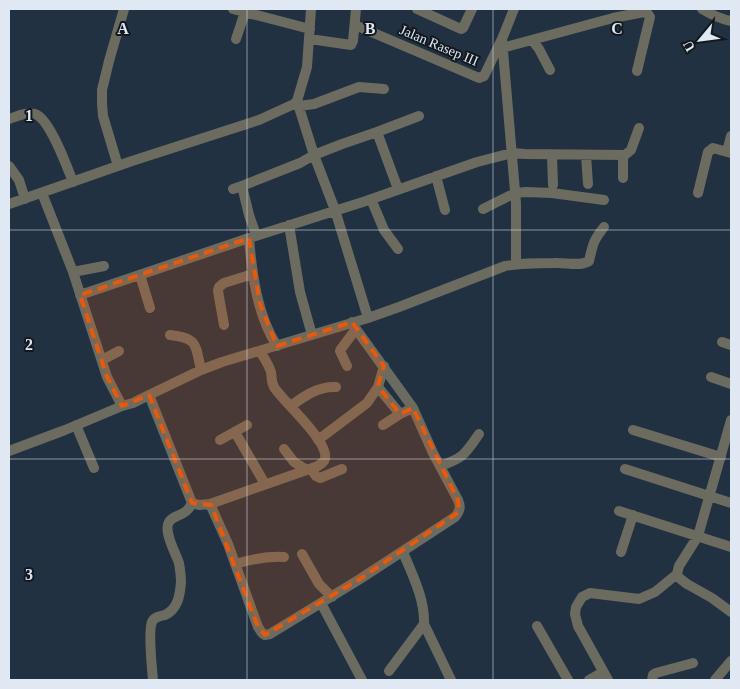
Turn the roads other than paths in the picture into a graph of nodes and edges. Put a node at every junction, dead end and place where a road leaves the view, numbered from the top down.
1 (124, 9) edge
2 (233, 9) edge
3 (311, 9) edge
4 (356, 9) edge
5 (472, 9) edge
6 (514, 9) edge
7 (702, 9) edge
8 (424, 10) edge
9 (251, 12) edge
10 (731, 21) edge
11 (355, 25) junction
12 (310, 34) junction
13 (236, 40) dead end
14 (532, 40) junction
15 (502, 43) junction
16 (550, 70) dead end
17 (637, 71) dead end
18 (384, 89) dead end
19 (298, 104) junction
20 (419, 116) dead end
21 (9, 119) edge
22 (639, 128) dead end
23 (377, 132) junction
24 (731, 136) edge
25 (729, 152) edge
26 (512, 153) junction
27 (314, 155) junction
28 (552, 155) junction
29 (586, 155) junction
30 (623, 155) junction
31 (9, 166) edge
32 (118, 166) junction
33 (436, 176) junction
34 (623, 178) dead end
35 (73, 182) junction
36 (588, 184) dead end
37 (553, 185) dead end
38 (398, 189) junction
39 (42, 193) junction
40 (515, 193) junction
41 (698, 193) dead end
42 (25, 198) junction
43 (371, 198) junction
44 (604, 200) dead end
45 (9, 204) edge
46 (483, 209) dead end
47 (335, 210) junction
48 (445, 210) dead end
49 (289, 225) junction
50 (604, 227) dead end
51 (252, 236) junction
52 (398, 249) dead end
53 (516, 264) junction
54 (104, 266) dead end
55 (73, 272) junction
56 (253, 274) junction
57 (140, 275) junction
58 (80, 295) junction
59 (150, 308) dead end
60 (368, 318) junction
61 (224, 325) dead end
62 (354, 325) junction
63 (170, 335) dead end
64 (312, 335) junction
65 (277, 346) junction
66 (119, 351) dead end
67 (260, 351) junction
68 (102, 360) junction
69 (347, 366) dead end
70 (384, 366) junction
71 (201, 370) junction
72 (711, 377) dead end
73 (731, 384) edge
74 (336, 386) dead end
75 (378, 387) junction
76 (149, 395) junction
77 (122, 406) junction
78 (291, 406) junction
79 (413, 408) junction
80 (400, 414) junction
81 (731, 420) edge
82 (76, 425) junction
83 (247, 425) dead end
84 (383, 425) dead end
85 (633, 430) dead end
86 (234, 432) junction
87 (479, 434) dead end
88 (220, 440) dead end
89 (318, 440) junction
90 (284, 449) dead end
91 (9, 451) edge
92 (720, 457) junction
93 (440, 466) junction
94 (94, 468) dead end
95 (625, 468) dead end
96 (309, 469) junction
97 (342, 469) dead end
98 (266, 484) junction
99 (710, 495) junction
100 (192, 503) junction
101 (731, 503) edge
102 (210, 504) junction
103 (619, 511) dead end
104 (633, 515) junction
105 (698, 536) junction
106 (731, 546) edge
107 (403, 552) junction
108 (621, 552) dead end
109 (302, 554) dead end
110 (284, 557) dead end
111 (235, 564) junction
112 (677, 574) junction
113 (332, 597) junction
114 (321, 604) junction
115 (731, 612) edge
116 (424, 624) junction
117 (537, 626) dead end
118 (731, 661) edge
119 (692, 663) dead end
120 (389, 671) dead end
121 (606, 676) edge
122 (153, 680) edge
123 (362, 680) edge
124 (451, 680) edge
125 (568, 680) edge
126 (589, 680) edge
127 (652, 680) edge
128 (715, 680) edge

1 - 32 street
2 - 9 street
3 - 12 street
4 - 11 street
5 - 8 street
6 - 15 street
7 - 10 street
9 - 12 street
9 - 13 street
11 - 12 street
11 - 15 street, Jalan Rasep III
12 - 19 street
14 - 15 street
14 - 16 street
14 - 17 street
15 - 26 street
18 - 19 street
19 - 27 street
19 - 32 street
20 - 23 street
21 - 35 street
22 - 30 street
23 - 27 street
23 - 38 street
24 - 25 street
25 - 41 street
26 - 28 street
26 - 33 street
26 - 40 street
27 - 47 street
27 - 51 street
28 - 29 street
28 - 37 street
29 - 30 street
29 - 36 street
30 - 34 street
31 - 42 street
32 - 35 street
33 - 38 street
33 - 48 street
35 - 39 street
38 - 43 street
39 - 42 street
39 - 55 street
40 - 44 street
40 - 46 street
40 - 53 street
42 - 45 street
43 - 47 street
43 - 52 street
47 - 49 street
47 - 60 street
49 - 51 street
49 - 64 street
50 - 53 street
51 - 56 street
51 - 57 street
53 - 60 street
54 - 55 street
55 - 58 street
56 - 61 street
56 - 65 street
57 - 58 street
57 - 59 street
58 - 68 street
60 - 62 street
62 - 64 street
62 - 69 street
62 - 70 street
63 - 71 street
64 - 65 street
65 - 67 street
66 - 68 street
67 - 71 street
67 - 78 street
68 - 77 street
70 - 75 street
70 - 79 street
71 - 76 street
72 - 73 street
74 - 78 street
75 - 80 street
75 - 89 street
76 - 77 street
76 - 100 street
77 - 82 street
78 - 89 street
79 - 80 street
79 - 93 street
80 - 84 street
81 - 92 street
82 - 91 street
82 - 94 street
83 - 86 street
85 - 92 street
86 - 88 street
86 - 98 street
87 - 93 street
89 - 96 street
90 - 96 street
92 - 99 street
93 - 107 street
95 - 99 street
96 - 97 street
96 - 98 street
98 - 102 street
99 - 101 street
99 - 105 street
100 - 102 street
100 - 122 street
102 - 111 street
103 - 104 street
104 - 105 street
104 - 108 street
105 - 106 street
105 - 112 street
107 - 113 street
107 - 116 street
109 - 113 street
110 - 111 street
111 - 114 street
112 - 115 street
112 - 121 street
113 - 114 street
114 - 123 street
116 - 120 street
116 - 124 street
117 - 125 street
118 - 128 street
119 - 127 street
121 - 126 street

